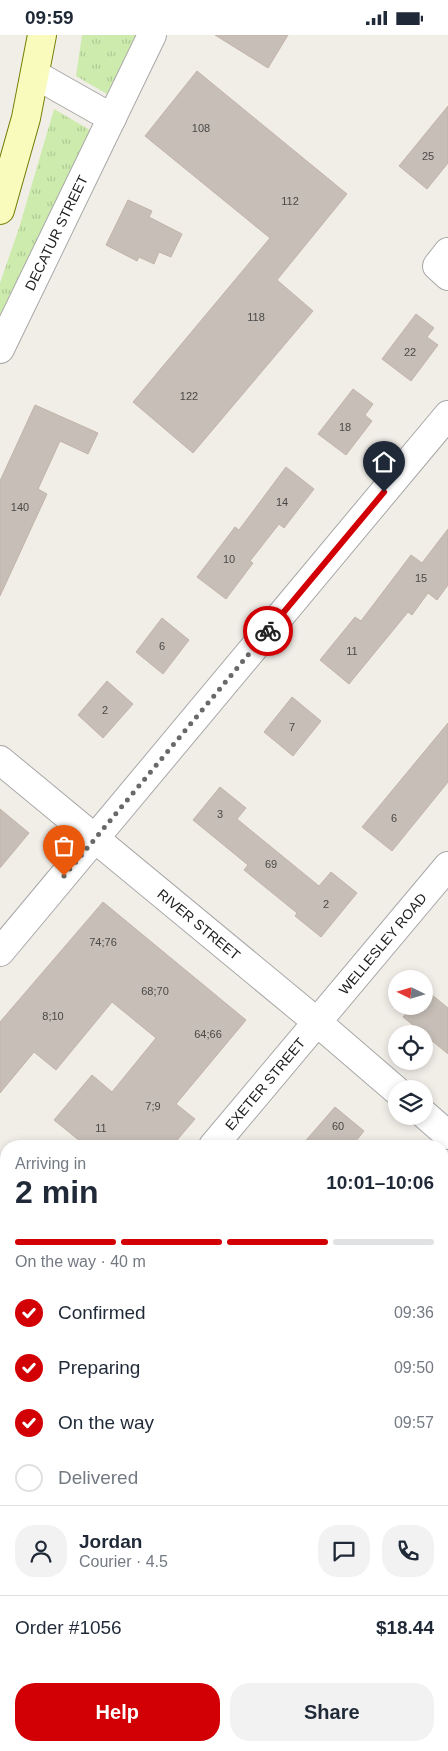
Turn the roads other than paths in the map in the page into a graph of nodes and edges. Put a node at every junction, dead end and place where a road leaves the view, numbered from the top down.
1 (42, 35) edge
2 (152, 35) edge
3 (36, 75) junction
4 (112, 118) junction
5 (0, 210) edge
6 (4, 342) edge
7 (448, 415) edge
8 (0, 760) edge
9 (95, 839) junction
10 (448, 866) edge
11 (0, 952) edge
12 (318, 1022) junction
13 (388, 1083) edge
14 (433, 1122) edge
15 (448, 1135) edge
16 (218, 1140) edge

1 - 3 main road
2 - 4 street, DECATUR STREET
3 - 4 street
3 - 5 main road
4 - 6 street, DECATUR STREET
7 - 9 street
8 - 9 street, RIVER STREET
9 - 11 street
9 - 12 street, RIVER STREET
10 - 12 street, WELLESLEY ROAD
12 - 13 street, RIVER STREET
12 - 16 street, EXETER STREET
14 - 15 street

